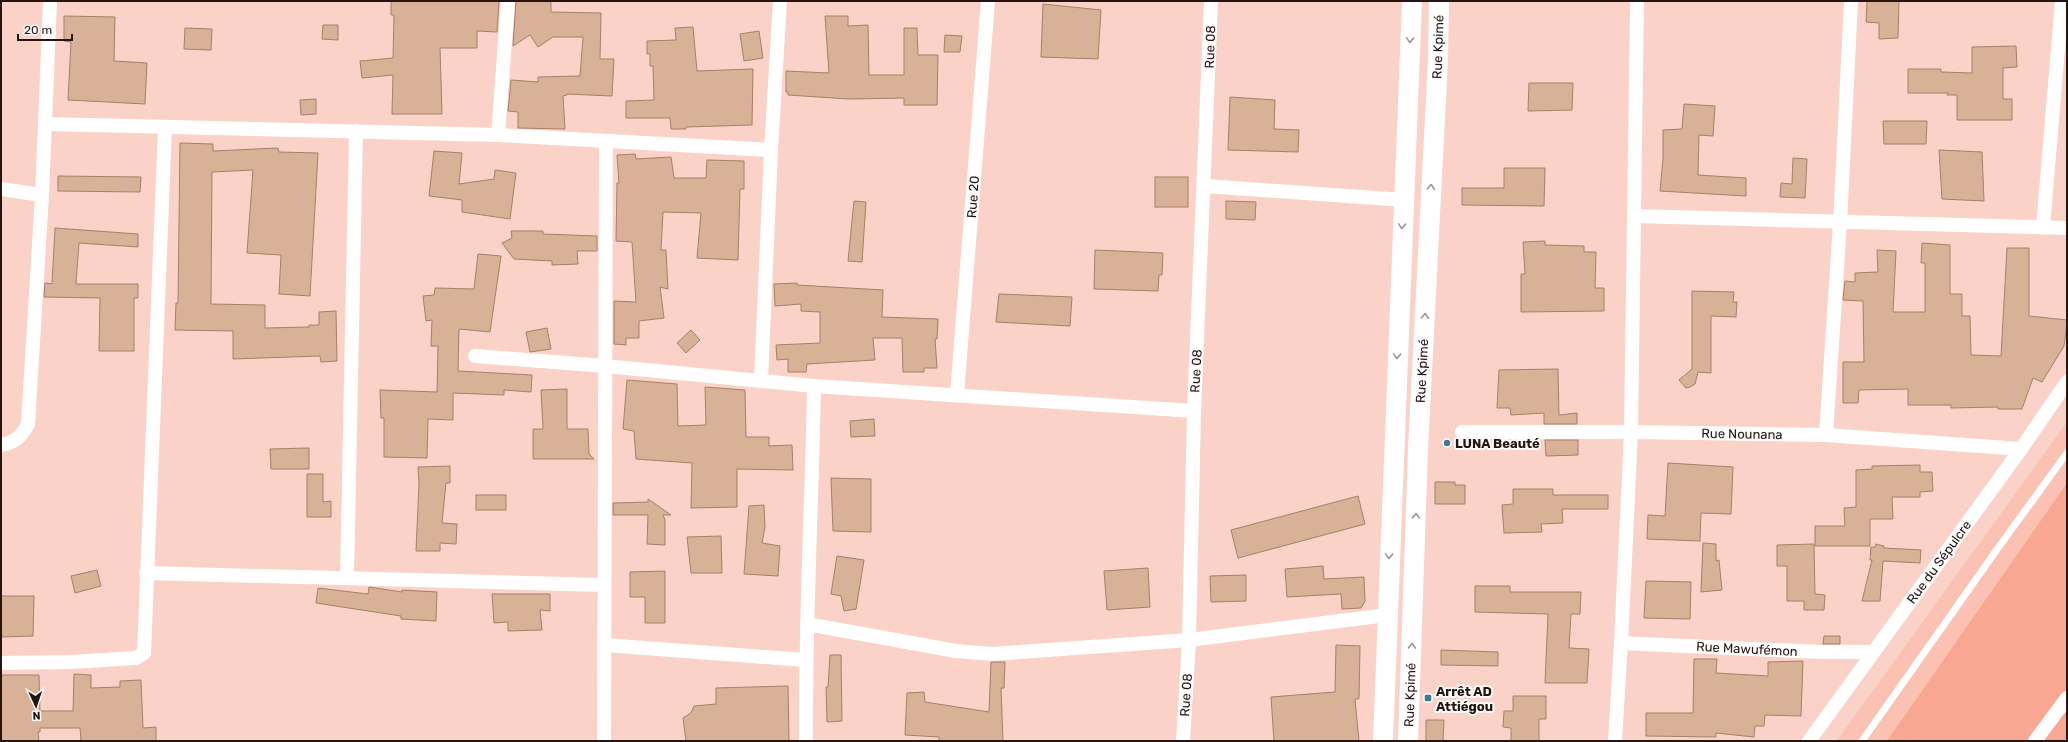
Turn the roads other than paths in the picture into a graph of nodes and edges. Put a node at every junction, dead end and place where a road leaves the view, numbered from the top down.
1 (50, 1) edge
2 (508, 1) edge
3 (780, 1) edge
4 (988, 1) edge
5 (1211, 1) edge
6 (1412, 1) edge
7 (1439, 1) edge
8 (1637, 1) edge
9 (1851, 1) edge
10 (2062, 1) edge
11 (46, 124) junction
12 (165, 127) junction
13 (356, 131) junction
14 (498, 135) junction
15 (606, 141) junction
16 (771, 150) junction
17 (1205, 186) junction
18 (1, 189) edge
19 (42, 195) junction
20 (1404, 200) junction
21 (1634, 216) junction
22 (1840, 223) junction
23 (2043, 227) junction
24 (2067, 228) edge
25 (475, 356) dead end
26 (605, 366) junction
27 (761, 380) junction
28 (2067, 382) edge
29 (814, 386) junction
30 (958, 394) junction
31 (1194, 411) junction
32 (1462, 432) dead end
33 (1631, 432) junction
34 (1826, 435) junction
35 (1, 445) edge
36 (2021, 449) junction
37 (2067, 453) edge
38 (146, 573) junction
39 (347, 578) junction
40 (603, 585) junction
41 (1387, 615) junction
42 (807, 624) junction
43 (1189, 640) junction
44 (1622, 643) junction
45 (605, 645) junction
46 (1873, 652) junction
47 (805, 660) junction
48 (1, 663) edge
49 (2067, 698) edge
50 (604, 741) edge
51 (806, 741) edge
52 (1183, 741) edge
53 (1383, 741) edge
54 (1408, 741) edge
55 (1615, 741) edge
56 (1809, 741) edge
57 (1862, 741) edge
58 (2035, 741) edge

1 - 11 street
2 - 14 street
3 - 16 street
4 - 30 street, Rue 20
5 - 17 street, Rue 08
6 -> 20 main road, Rue Kpimé
54 -> 7 main road, Rue Kpimé
8 - 21 street
9 - 22 street
10 - 23 street
11 - 12 street
11 - 19 street
12 - 13 street
12 - 38 street
13 - 14 street
13 - 39 street
14 - 15 street
15 - 16 street
15 - 26 street
16 - 27 street
17 - 20 street
17 - 31 street, Rue 08
18 - 19 street
19 - 35 street
20 -> 41 main road, Rue Kpimé
21 - 22 street
21 - 33 street
22 - 23 street
22 - 34 street
23 - 24 street
25 - 26 street
26 - 27 street
26 - 40 street
27 - 29 street
28 - 36 street, Rue du Sépulcre
29 - 30 street
29 - 42 street
30 - 31 street
31 - 43 street, Rue 08
32 - 33 street, Rue Nounana
33 - 34 street, Rue Nounana
33 - 44 street
34 - 36 street, Rue Nounana
36 - 46 street, Rue du Sépulcre
37 - 57 lane
38 - 39 street
38 - 48 street
39 - 40 street
40 - 45 street
41 - 43 street
41 - 53 main road, Rue Kpimé
42 - 43 street
42 - 47 street
43 - 52 street, Rue 08
44 - 46 street, Rue Mawufémon
44 - 55 street
45 - 47 street
45 - 50 street
46 - 56 street, Rue du Sépulcre
47 - 51 street
49 - 58 street

